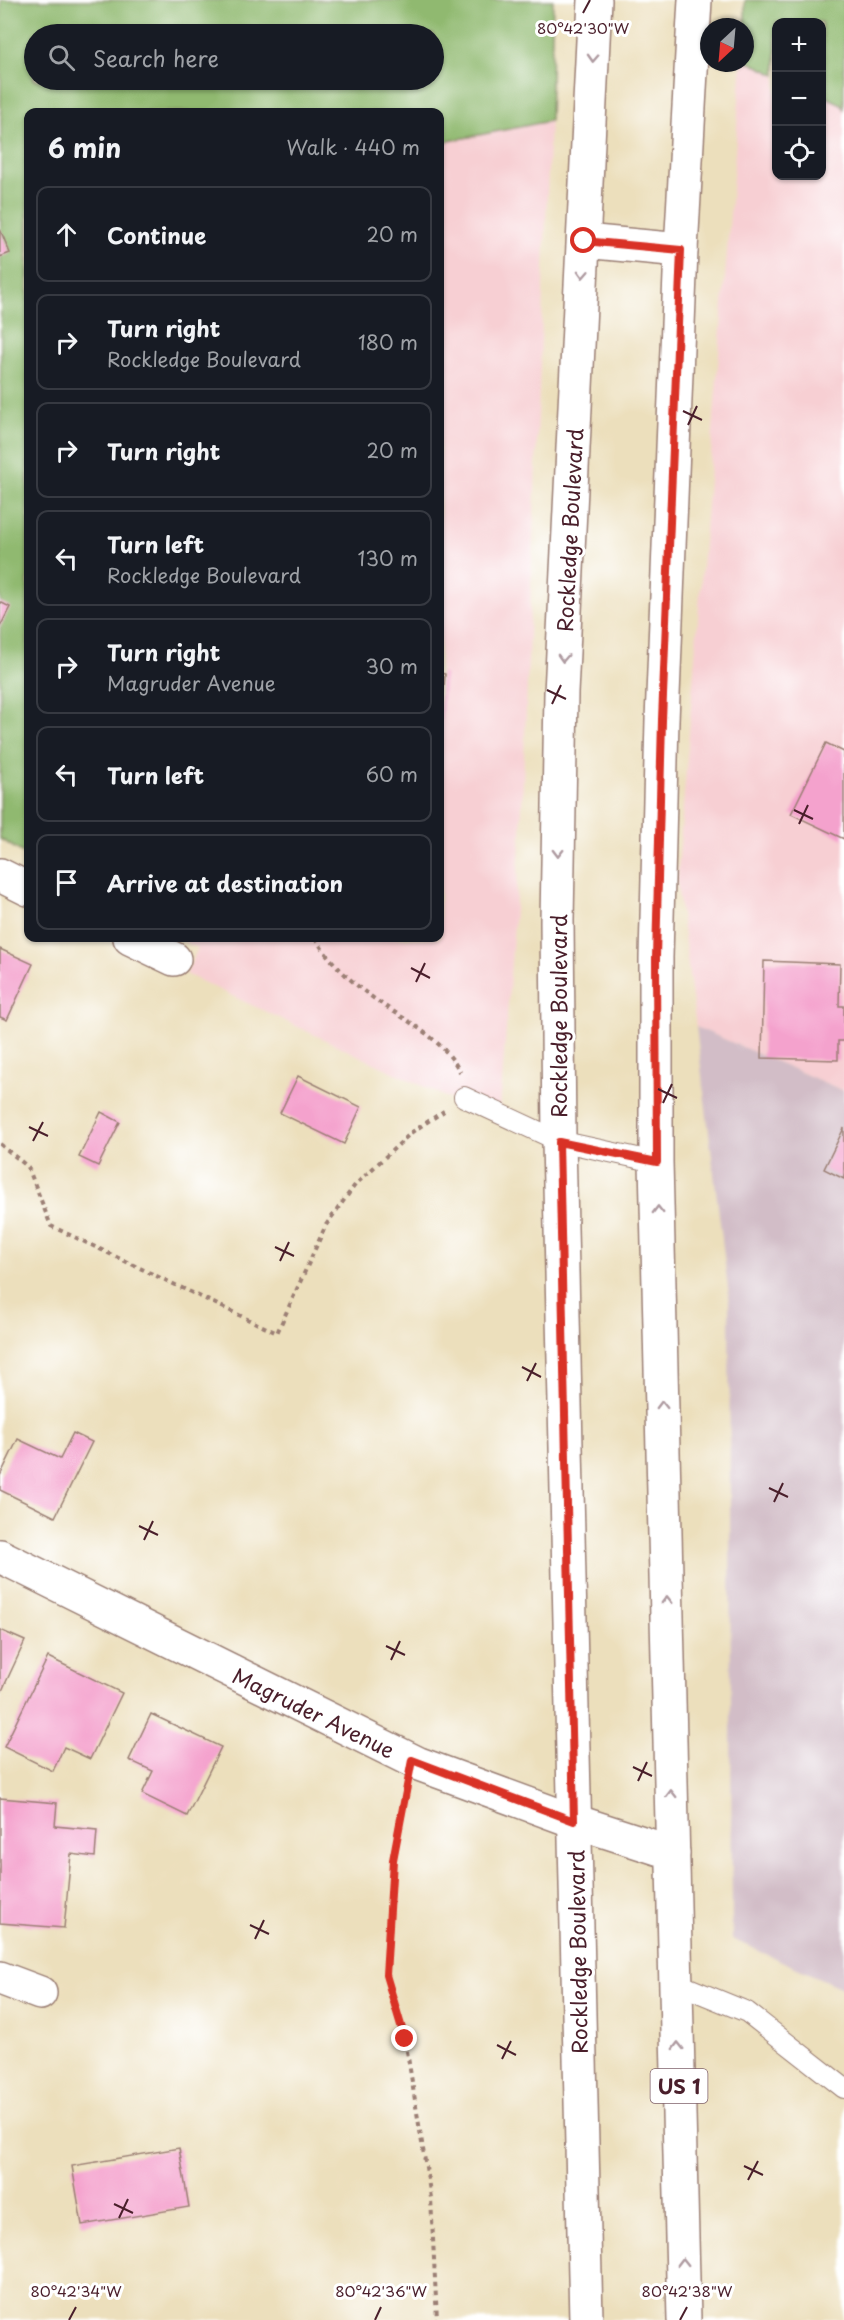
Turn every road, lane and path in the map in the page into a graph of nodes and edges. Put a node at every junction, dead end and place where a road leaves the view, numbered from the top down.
1 (595, 0) edge
2 (695, 0) edge
3 (584, 241) junction
4 (681, 250) junction
5 (0, 875) edge
6 (24, 887) edge
7 (139, 942) edge
8 (318, 942) edge
9 (174, 958) dead end
10 (464, 1096) junction
11 (559, 1142) junction
12 (0, 1144) edge
13 (657, 1162) junction
14 (0, 1556) edge
15 (412, 1760) junction
16 (574, 1821) junction
17 (673, 1853) junction
18 (0, 1978) edge
19 (676, 1983) junction
20 (40, 1993) dead end
21 (844, 2088) edge
22 (437, 2320) edge
23 (586, 2320) edge
24 (684, 2320) edge

1 -> 3 main road, Rockledge Boulevard
2 - 4 main road, US 1
3 - 4 main road
3 -> 11 main road, Rockledge Boulevard
4 - 13 main road, US 1
5 - 6 main road
7 - 9 main road
8 - 10 path
10 - 11 lane
10 - 12 path
11 - 13 lane
11 - 16 main road, Rockledge Boulevard
17 -> 13 main road, US 1
14 - 15 main road, Magruder Avenue
15 - 16 main road, Magruder Avenue
15 - 22 path
16 - 17 main road, Magruder Avenue
16 - 23 main road, Rockledge Boulevard
17 - 19 main road, US 1
18 - 20 main road
19 - 21 lane
24 -> 19 main road, US 1

